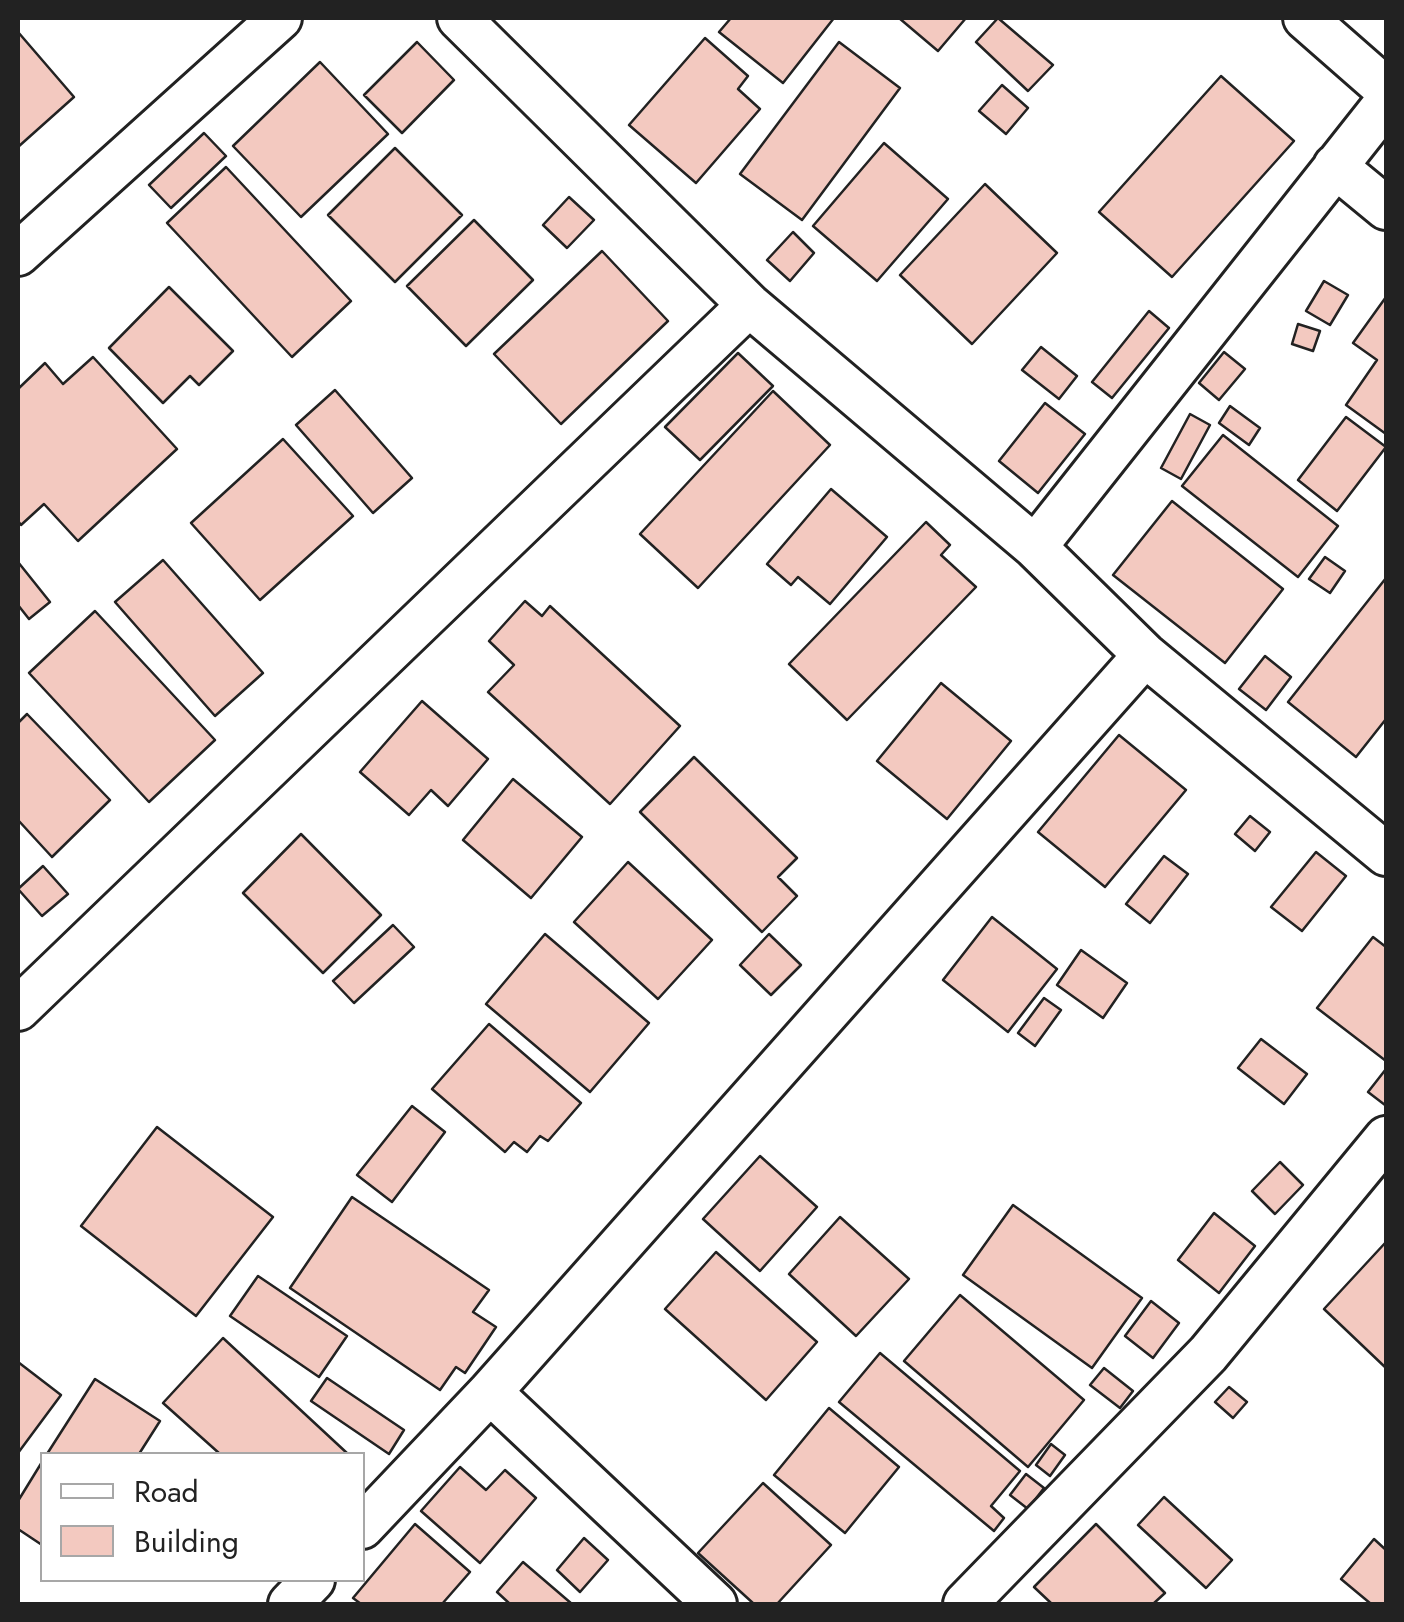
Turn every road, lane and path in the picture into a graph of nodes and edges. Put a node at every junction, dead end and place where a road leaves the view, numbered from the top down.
1 (280, 18) edge
2 (458, 18) edge
3 (1305, 18) edge
4 (1386, 88) edge
5 (1386, 103) edge
6 (1335, 166) junction
7 (1386, 208) edge
8 (18, 254) edge
9 (749, 305) junction
10 (1035, 547) junction
11 (1145, 656) junction
12 (1386, 854) edge
13 (18, 1009) edge
14 (1386, 1138) edge
15 (490, 1392) junction
16 (365, 1525) edge
17 (312, 1582) edge
18 (290, 1604) edge
19 (715, 1604) edge
20 (965, 1604) edge

1 - 8 street
2 - 9 street
3 - 4 street
5 - 6 street
6 - 7 street
6 - 10 street
9 - 10 street
9 - 13 street
10 - 11 street
11 - 12 street
11 - 15 street
14 - 20 street
15 - 16 street
15 - 19 street
17 - 18 street

